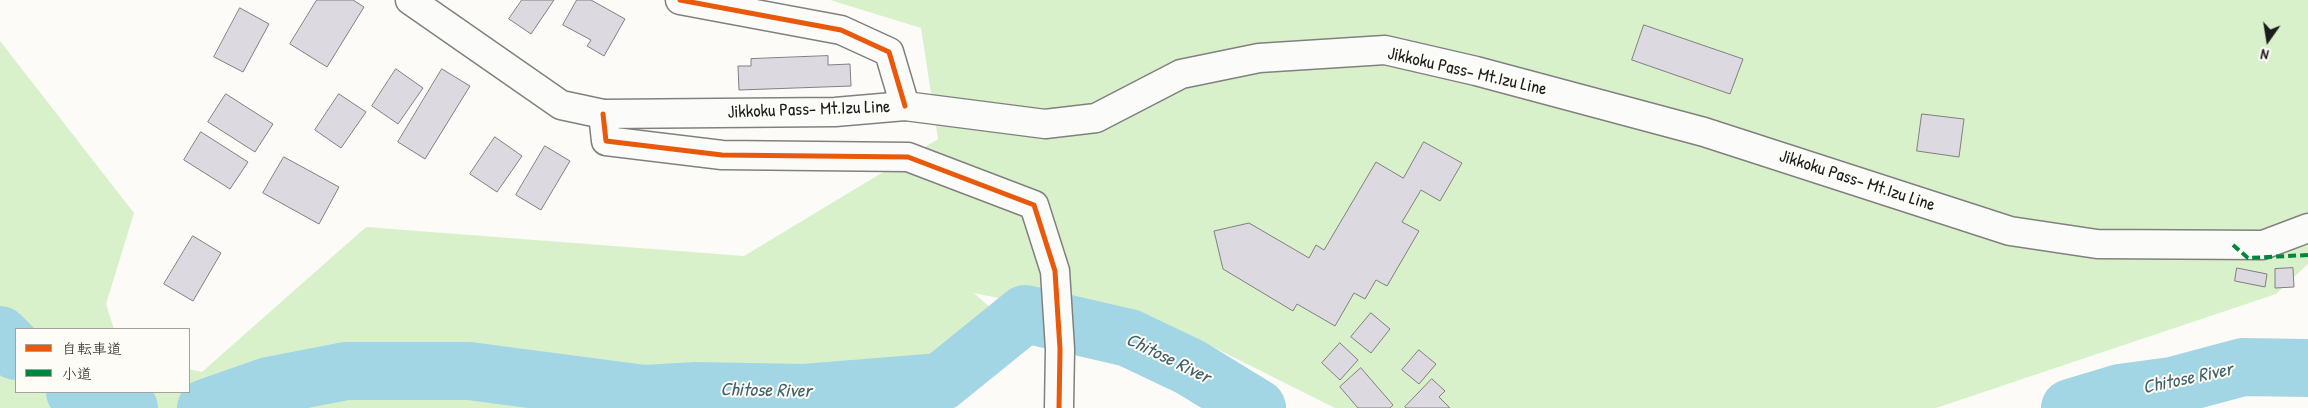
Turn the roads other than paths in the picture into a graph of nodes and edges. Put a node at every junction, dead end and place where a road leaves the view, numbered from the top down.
1 (410, 0) edge
2 (680, 0) edge
3 (905, 106) junction
4 (603, 114) junction
5 (2308, 228) edge
6 (1058, 408) edge

1 - 4 main road, Jikkoku Pass- Mt.Izu Line
2 - 3 main road
3 - 4 main road, Jikkoku Pass- Mt.Izu Line
3 - 5 main road, Jikkoku Pass- Mt.Izu Line
4 - 6 main road

